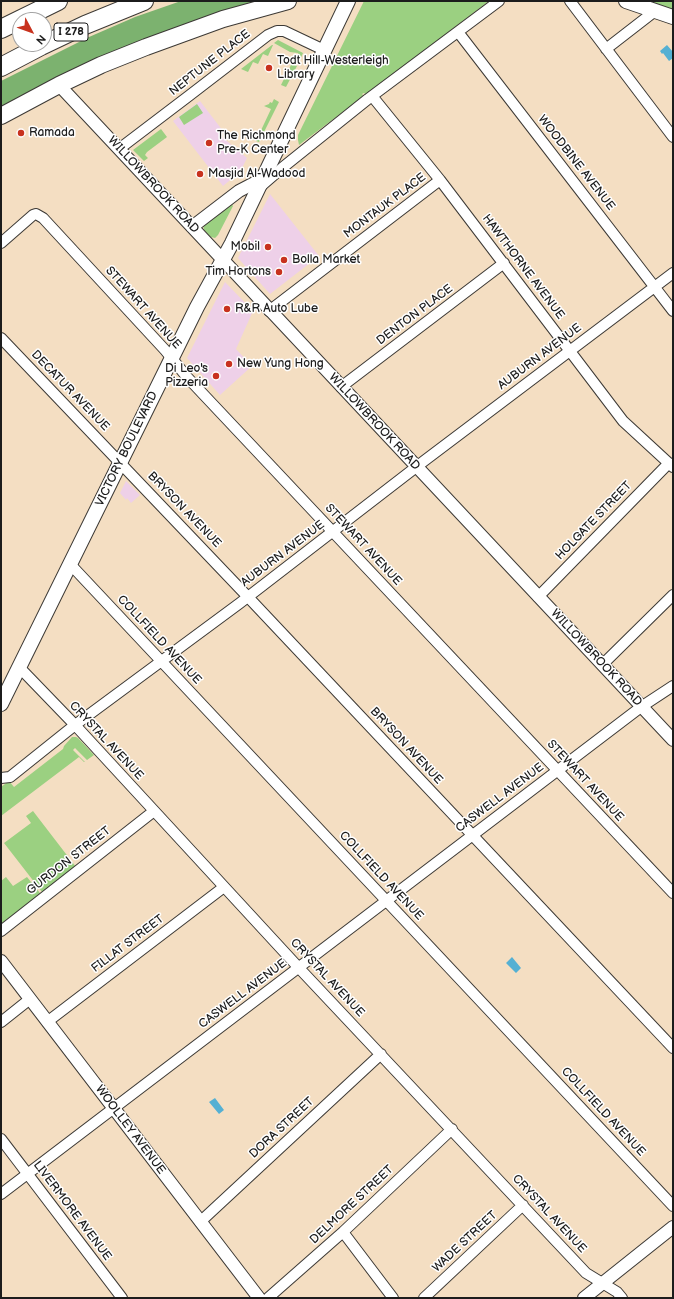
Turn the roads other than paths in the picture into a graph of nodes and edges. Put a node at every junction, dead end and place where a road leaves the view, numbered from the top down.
1 (58, 1) edge
2 (144, 1) edge
3 (288, 1) edge
4 (348, 1) edge
5 (499, 1) edge
6 (570, 1) edge
7 (626, 1) edge
8 (655, 11) junction
9 (673, 17) edge
10 (1, 29) edge
11 (458, 32) junction
12 (606, 49) junction
13 (324, 50) junction
14 (1, 67) edge
15 (59, 85) junction
16 (372, 96) junction
17 (1, 116) edge
18 (673, 137) edge
19 (119, 149) junction
20 (440, 180) junction
21 (260, 185) junction
22 (192, 227) junction
23 (1, 244) edge
24 (222, 260) junction
25 (504, 263) junction
26 (673, 273) edge
27 (655, 286) junction
28 (269, 311) junction
29 (673, 311) edge
30 (1, 338) edge
31 (570, 351) junction
32 (172, 358) junction
33 (341, 387) junction
34 (120, 463) junction
35 (671, 465) edge
36 (417, 467) junction
37 (333, 532) junction
38 (70, 564) junction
39 (673, 595) edge
40 (248, 596) junction
41 (538, 596) junction
42 (162, 662) junction
43 (602, 665) junction
44 (19, 667) junction
45 (673, 686) edge
46 (1, 704) edge
47 (641, 707) junction
48 (74, 725) junction
49 (673, 740) edge
50 (557, 771) junction
51 (1, 778) edge
52 (154, 811) junction
53 (472, 835) junction
54 (224, 887) junction
55 (673, 894) edge
56 (386, 901) junction
57 (1, 931) edge
58 (1, 961) edge
59 (299, 968) junction
60 (30, 999) junction
61 (1, 1022) edge
62 (47, 1022) junction
63 (673, 1048) edge
64 (381, 1054) junction
65 (113, 1108) junction
66 (452, 1129) junction
67 (1, 1139) edge
68 (27, 1174) junction
69 (1, 1194) edge
70 (523, 1205) junction
71 (673, 1206) edge
72 (200, 1222) junction
73 (673, 1227) edge
74 (343, 1232) junction
75 (602, 1283) junction
76 (122, 1298) edge
77 (258, 1298) edge
78 (268, 1298) edge
79 (393, 1298) edge
80 (424, 1298) edge
81 (584, 1298) edge
82 (622, 1298) edge

1 - 10 highway
2 - 14 highway, I 278
3 - 15 main road
4 - 13 main road, VICTORY BOULEVARD
5 - 11 street
6 - 12 street
7 - 8 main road
8 - 9 main road
8 - 12 street
11 - 16 street
11 - 27 street, WOODBINE AVENUE
12 - 18 street
13 - 19 street, NEPTUNE PLACE
13 - 21 main road, VICTORY BOULEVARD
15 - 17 main road
15 - 19 street, WILLOWBROOK ROAD
16 - 20 street, HAWTHORNE AVENUE
16 - 21 street
19 - 22 street, WILLOWBROOK ROAD
20 - 25 street, HAWTHORNE AVENUE
20 - 28 street, MONTAUK PLACE
21 - 22 street
21 - 24 main road, VICTORY BOULEVARD
22 - 24 street, WILLOWBROOK ROAD
23 - 32 street, STEWART AVENUE
24 - 28 street, WILLOWBROOK ROAD
24 - 32 main road, VICTORY BOULEVARD
25 - 31 street, HAWTHORNE AVENUE
25 - 33 street, DENTON PLACE
26 - 27 street, AUBURN AVENUE
27 - 29 street, WOODBINE AVENUE
27 - 31 street, AUBURN AVENUE
28 - 33 street, WILLOWBROOK ROAD
30 - 34 street, DECATUR AVENUE
31 - 35 street, HAWTHORNE AVENUE
31 - 36 street, AUBURN AVENUE
32 - 34 main road, VICTORY BOULEVARD
32 - 37 street, STEWART AVENUE
33 - 36 street, WILLOWBROOK ROAD
34 - 38 main road, VICTORY BOULEVARD
34 - 40 street, BRYSON AVENUE
35 - 41 street, HOLGATE STREET
36 - 37 street, AUBURN AVENUE
36 - 41 street, WILLOWBROOK ROAD
37 - 40 street, AUBURN AVENUE
37 - 50 street, STEWART AVENUE
38 - 42 street, COLLFIELD AVENUE
38 - 44 main road, VICTORY BOULEVARD
39 - 43 street
40 - 42 street, AUBURN AVENUE
40 - 53 street, BRYSON AVENUE
41 - 43 street, WILLOWBROOK ROAD
42 - 48 street, AUBURN AVENUE
42 - 56 street, COLLFIELD AVENUE
43 - 47 street, WILLOWBROOK ROAD
44 - 46 main road, VICTORY BOULEVARD
44 - 48 street, CRYSTAL AVENUE
45 - 47 street, CASWELL AVENUE
47 - 49 street, WILLOWBROOK ROAD
47 - 50 street, CASWELL AVENUE
48 - 51 street, AUBURN AVENUE
48 - 52 street, CRYSTAL AVENUE
50 - 53 street, CASWELL AVENUE
50 - 55 street, STEWART AVENUE
52 - 54 street, CRYSTAL AVENUE
52 - 57 street, GURDON STREET
53 - 56 street, CASWELL AVENUE
53 - 63 street, BRYSON AVENUE
54 - 59 street, CRYSTAL AVENUE
54 - 62 street, FILLAT STREET
56 - 59 street, CASWELL AVENUE
56 - 71 street, COLLFIELD AVENUE
58 - 60 street, WOOLLEY AVENUE
59 - 64 street, CRYSTAL AVENUE
59 - 65 street, CASWELL AVENUE
60 - 61 street
60 - 62 street, WOOLLEY AVENUE
62 - 65 street, WOOLLEY AVENUE
64 - 66 street, CRYSTAL AVENUE
64 - 72 street, DORA STREET
65 - 68 street, CASWELL AVENUE
65 - 72 street, WOOLLEY AVENUE
66 - 70 street, CRYSTAL AVENUE
66 - 74 street, DELMORE STREET
67 - 68 street, LIVERMORE AVENUE
68 - 69 street, CASWELL AVENUE
68 - 76 street, LIVERMORE AVENUE
70 - 75 street, CRYSTAL AVENUE
70 - 80 street, WADE STREET
72 - 77 street, WOOLLEY AVENUE
73 - 75 street
74 - 78 street, DELMORE STREET
74 - 79 street
75 - 81 street
75 - 82 street, CRYSTAL AVENUE

